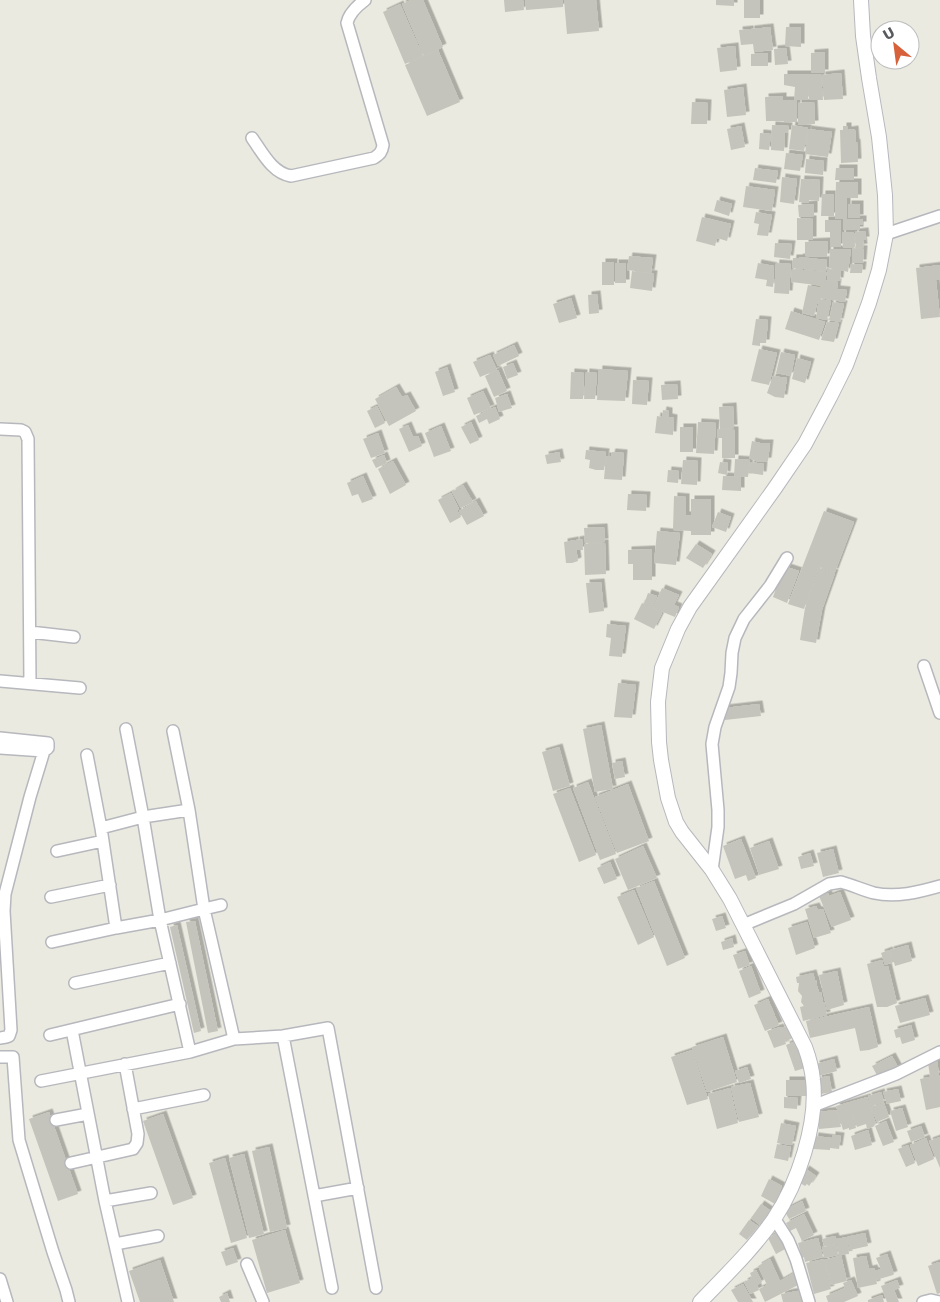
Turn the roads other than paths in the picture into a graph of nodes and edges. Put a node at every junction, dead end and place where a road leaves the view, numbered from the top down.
1 (365, 0) edge
2 (861, 0) edge
3 (252, 138) dead end
4 (940, 216) edge
5 (890, 232) junction
6 (0, 429) edge
7 (787, 558) dead end
8 (30, 632) junction
9 (74, 637) dead end
10 (924, 666) dead end
11 (0, 681) edge
12 (30, 684) junction
13 (80, 688) dead end
14 (940, 713) edge
15 (126, 729) dead end
16 (173, 731) dead end
17 (0, 738) edge
18 (0, 748) edge
19 (44, 751) junction
20 (87, 755) dead end
21 (189, 810) junction
22 (143, 817) junction
23 (101, 828) junction
24 (103, 841) junction
25 (57, 851) dead end
26 (709, 866) junction
27 (110, 885) junction
28 (940, 886) edge
29 (51, 897) dead end
30 (221, 904) dead end
31 (204, 909) junction
32 (160, 920) junction
33 (743, 925) junction
34 (116, 928) junction
35 (52, 942) dead end
36 (170, 963) junction
37 (75, 983) dead end
38 (180, 1004) junction
39 (72, 1030) junction
40 (50, 1035) dead end
41 (283, 1036) junction
42 (0, 1038) edge
43 (234, 1039) junction
44 (190, 1052) junction
45 (940, 1052) edge
46 (0, 1057) edge
47 (125, 1064) junction
48 (80, 1072) junction
49 (41, 1081) dead end
50 (204, 1095) dead end
51 (813, 1106) junction
52 (133, 1109) junction
53 (88, 1114) junction
54 (56, 1120) dead end
55 (96, 1158) junction
56 (71, 1163) dead end
57 (358, 1188) junction
58 (151, 1194) dead end
59 (314, 1196) junction
60 (105, 1201) junction
61 (774, 1218) junction
62 (158, 1236) dead end
63 (115, 1244) junction
64 (247, 1264) dead end
65 (0, 1279) edge
66 (332, 1288) dead end
67 (376, 1288) dead end
68 (7, 1302) edge
69 (69, 1302) edge
70 (128, 1302) edge
71 (263, 1302) edge
72 (700, 1302) edge
73 (809, 1302) edge
74 (923, 1302) edge
75 (939, 1302) edge

1 - 3 street
2 - 5 street
4 - 5 street
5 - 26 street
6 - 8 street
7 - 26 street
8 - 9 street
8 - 12 street
10 - 14 street
11 - 12 street
12 - 13 street
15 - 22 street
16 - 21 street
17 - 19 street
18 - 19 street
19 - 42 street
20 - 23 street
21 - 22 street
21 - 31 street
22 - 23 street
22 - 32 street
23 - 24 street
24 - 25 street
24 - 27 street
26 - 33 street
27 - 29 street
27 - 34 street
28 - 33 street
30 - 31 street
31 - 32 street
31 - 43 street
32 - 34 street
32 - 36 street
33 - 51 street
34 - 35 street
36 - 37 street
36 - 38 street
38 - 39 street
38 - 44 street
39 - 40 street
39 - 48 street
41 - 43 street
41 - 57 street
41 - 59 street
43 - 44 street
44 - 47 street
45 - 51 street
46 - 69 street
47 - 48 street
47 - 52 street
48 - 49 street
48 - 53 street
50 - 52 street
51 - 61 street
52 - 55 street
53 - 54 street
53 - 55 street
55 - 56 street
55 - 60 street
57 - 59 street
57 - 67 street
58 - 60 street
59 - 66 street
60 - 63 street
61 - 72 street
61 - 73 street
62 - 63 street
63 - 70 street
64 - 71 street
65 - 68 street
74 - 75 street

